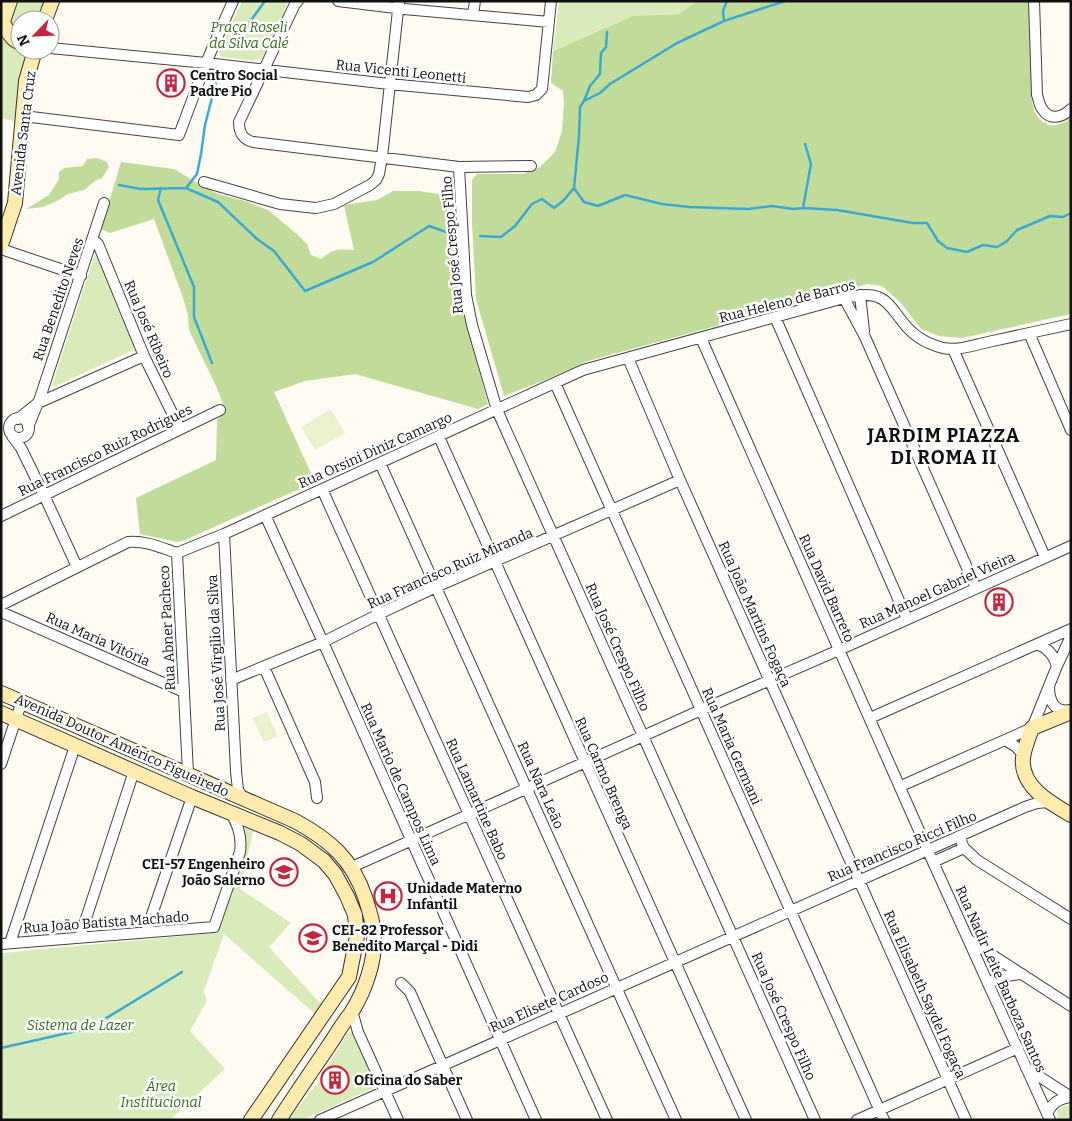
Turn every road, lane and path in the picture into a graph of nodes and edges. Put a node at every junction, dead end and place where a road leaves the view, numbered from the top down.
1 (10, 1) edge
2 (233, 1) edge
3 (298, 1) edge
4 (338, 1) edge
5 (474, 1) edge
6 (551, 1) edge
7 (1034, 1) edge
8 (398, 5) edge
9 (473, 15) junction
10 (548, 22) junction
11 (2, 24) edge
12 (10, 36) edge
13 (60, 49) edge
14 (32, 60) edge
15 (206, 63) junction
16 (263, 70) junction
17 (390, 84) junction
18 (1071, 109) edge
19 (23, 116) junction
20 (382, 158) junction
21 (531, 166) dead end
22 (459, 167) junction
23 (204, 182) dead end
24 (104, 203) dead end
25 (93, 239) junction
26 (1, 245) edge
27 (1, 250) edge
28 (81, 276) junction
29 (860, 295) junction
30 (844, 298) junction
31 (775, 317) junction
32 (1071, 324) edge
33 (1029, 333) junction
34 (865, 336) junction
35 (701, 338) junction
36 (954, 349) junction
37 (144, 356) junction
38 (628, 358) junction
39 (583, 370) joint
40 (555, 383) junction
41 (38, 403) junction
42 (220, 410) dead end
43 (497, 410) junction
44 (18, 419) junction
45 (180, 429) junction
46 (1071, 430) edge
47 (27, 431) junction
48 (8, 432) edge
49 (439, 437) junction
50 (27, 460) junction
51 (380, 463) junction
52 (680, 480) junction
53 (322, 489) junction
54 (44, 495) junction
55 (612, 510) junction
56 (265, 515) junction
57 (1, 516) edge
58 (224, 534) junction
59 (553, 536) junction
60 (1071, 546) edge
61 (177, 553) junction
62 (1045, 557) junction
63 (494, 561) junction
64 (77, 567) junction
65 (436, 587) junction
66 (976, 588) junction
67 (1, 605) edge
68 (1, 612) edge
69 (379, 614) junction
70 (907, 619) junction
71 (1071, 629) edge
72 (1071, 636) edge
73 (323, 642) junction
74 (1037, 644) junction
75 (839, 650) junction
76 (1057, 666) junction
77 (264, 667) junction
78 (770, 679) junction
79 (231, 680) junction
80 (1049, 685) junction
81 (1, 692) edge
82 (184, 692) junction
83 (22, 701) junction
84 (701, 710) junction
85 (1071, 711) edge
86 (1, 713) edge
87 (870, 718) junction
88 (16, 719) junction
89 (1032, 728) junction
90 (643, 736) junction
91 (1005, 740) junction
92 (75, 746) junction
93 (1024, 755) junction
94 (585, 763) junction
95 (1, 764) edge
96 (134, 771) junction
97 (188, 773) junction
98 (901, 786) junction
99 (1033, 787) junction
100 (527, 789) junction
101 (232, 794) junction
102 (192, 797) junction
103 (317, 798) dead end
104 (1049, 802) junction
105 (1025, 807) junction
106 (470, 814) junction
107 (1071, 815) edge
108 (959, 836) junction
109 (411, 840) junction
110 (964, 848) junction
111 (928, 850) junction
112 (324, 861) junction
113 (933, 862) junction
114 (352, 867) junction
115 (858, 880) junction
116 (790, 910) junction
117 (1071, 919) edge
118 (214, 927) joint
119 (146, 932) junction
120 (733, 936) junction
121 (80, 937) junction
122 (968, 939) junction
123 (6, 943) edge
124 (675, 962) junction
125 (978, 962) junction
126 (1006, 964) junction
127 (1022, 974) junction
128 (401, 982) dead end
129 (988, 984) junction
130 (617, 988) junction
131 (1071, 1006) edge
132 (352, 1011) junction
133 (558, 1014) junction
134 (337, 1032) junction
135 (358, 1032) junction
136 (500, 1040) junction
137 (1018, 1048) junction
138 (442, 1065) junction
139 (1026, 1068) junction
140 (948, 1079) junction
141 (385, 1091) junction
142 (1070, 1097) edge
143 (882, 1115) edge
144 (1048, 1117) edge
145 (325, 1119) edge
146 (251, 1120) edge
147 (279, 1120) edge
148 (398, 1120) edge
149 (467, 1120) edge
150 (536, 1120) edge
151 (607, 1120) edge
152 (676, 1120) edge
153 (746, 1120) edge
154 (815, 1120) edge
155 (857, 1120) edge
156 (966, 1120) edge

1 - 11 main road
2 - 15 street
3 - 16 street
4 - 8 street
5 - 9 street
6 - 10 street
7 - 18 street
8 - 9 street
8 - 17 street
9 - 10 street
10 - 17 street, Rua Vicenti Leonetti
11 - 12 main road
13 - 15 street, Rua Vicenti Leonetti
14 - 19 main road, Avenida Santa Cruz
15 - 16 street, Rua Vicenti Leonetti
15 - 19 street
16 - 17 street, Rua Vicenti Leonetti
16 - 20 street
17 - 20 street
19 - 26 main road, Avenida Santa Cruz
20 - 22 street
20 - 23 street
21 - 22 street
22 - 43 street, Rua José Crespo Filho
24 - 25 street, Rua Benedito Neves
25 - 28 street, Rua Benedito Neves
25 - 37 street, Rua José Ribeiro
27 - 28 street
28 - 41 street, Rua Benedito Neves
29 - 30 street, Rua Heleno de Barros
29 - 34 street
29 - 36 street, Rua Heleno de Barros
30 - 31 street, Rua Heleno de Barros
30 - 34 street
31 - 35 street, Rua Heleno de Barros
31 - 70 street
32 - 33 street, Rua Heleno de Barros
33 - 36 street, Rua Heleno de Barros
33 - 46 street
34 - 66 street
35 - 38 street, Rua Heleno de Barros
35 - 75 street, Rua David Barreto
36 - 62 street
37 - 41 street
37 - 45 street, Rua José Ribeiro
38 - 39 street, Rua Heleno de Barros
38 - 52 street, Rua João Martins Fogaça
39 - 40 street, Rua Orsini Diniz Camargo
40 - 43 street, Rua Orsini Diniz Camargo
40 - 55 street, Rua Maria Germani
41 - 44 street
41 - 47 street, Rua Benedito Neves
42 - 45 street, Rua Francisco Ruiz Rodrigues
43 - 49 street, Rua Orsini Diniz Camargo
43 - 59 street, Rua José Crespo Filho
44 - 47 street
44 - 48 street
45 - 54 street, Rua Francisco Ruiz Rodrigues
47 - 48 street
47 - 50 street
48 - 50 street
49 - 51 street, Rua Orsini Diniz Camargo
49 - 63 street, Rua Carmo Brenga
50 - 54 street
51 - 53 street, Rua Orsini Diniz Camargo
51 - 65 street, Rua Nara Leão
52 - 55 street, Rua Francisco Ruiz Miranda
52 - 78 street, Rua João Martins Fogaça
53 - 56 street, Rua Orsini Diniz Camargo
53 - 69 street, Rua Lamartine Babo
54 - 57 street, Rua Francisco Ruiz Rodrigues
54 - 64 street
55 - 59 street, Rua Francisco Ruiz Miranda
55 - 84 street, Rua Maria Germani
56 - 58 street, Rua Orsini Diniz Camargo
56 - 73 street, Rua Mario de Campos Lima
58 - 61 street, Rua Orsini Diniz Camargo
58 - 79 street, Rua José Virgilio da Silva
59 - 63 street, Rua Francisco Ruiz Miranda
59 - 90 street, Rua José Crespo Filho
60 - 62 street, Rua Manoel Gabriel Vieira
61 - 64 street, Rua Abner Pacheco
61 - 82 street, Rua Abner Pacheco
62 - 66 street, Rua Manoel Gabriel Vieira
63 - 65 street, Rua Francisco Ruiz Miranda
63 - 94 street, Rua Carmo Brenga
64 - 67 street, Rua Abner Pacheco
65 - 69 street, Rua Francisco Ruiz Miranda
65 - 100 street, Rua Nara Leão
66 - 70 street, Rua Manoel Gabriel Vieira
68 - 82 street, Rua Maria Vitória
69 - 73 street, Rua Francisco Ruiz Miranda
69 - 106 street, Rua Lamartine Babo
70 - 75 street, Rua Manoel Gabriel Vieira
71 - 74 street
72 - 76 street
73 - 77 street, Rua Francisco Ruiz Miranda
73 - 109 street, Rua Mario de Campos Lima
74 - 76 street
74 - 87 street
75 - 78 street, Rua Manoel Gabriel Vieira
75 - 87 street, Rua David Barreto
76 - 80 street
77 - 79 street, Rua Francisco Ruiz Miranda
77 - 103 street
78 - 84 street, Rua Manoel Gabriel Vieira
78 - 115 street, Rua João Martins Fogaça
79 - 101 street, Rua José Virgilio da Silva
80 - 85 street
80 - 89 street
81 - 83 main road, Avenida Doutor Américo Figueiredo
82 - 97 street, Rua Abner Pacheco
83 - 88 street
83 - 97 main road, Avenida Doutor Américo Figueiredo
84 - 90 street, Rua Manoel Gabriel Vieira
84 - 116 street, Rua Maria Germani
85 - 89 main road
86 - 88 main road, Avenida Doutor Américo Figueiredo
87 - 98 street, Rua David Barreto
88 - 92 main road, Avenida Doutor Américo Figueiredo
88 - 95 street
89 - 91 street
89 - 93 main road
90 - 94 street, Rua Manoel Gabriel Vieira
90 - 120 street, Rua José Crespo Filho
91 - 93 street
91 - 98 street
92 - 96 main road, Avenida Doutor Américo Figueiredo
92 - 123 street
93 - 99 main road
94 - 100 street, Rua Manoel Gabriel Vieira
94 - 124 street, Rua Carmo Brenga
96 - 102 main road, Avenida Doutor Américo Figueiredo
96 - 121 street
97 - 101 main road, Avenida Doutor Américo Figueiredo
98 - 111 street, Rua David Barreto
99 - 104 main road
99 - 105 street
100 - 106 street, Rua Manoel Gabriel Vieira
100 - 130 street, Rua Nara Leão
101 - 102 main road, Avenida Doutor Américo Figueiredo
101 - 112 main road, Avenida Doutor Américo Figueiredo
101 - 114 main road, Avenida Doutor Américo Figueiredo
101 - 118 street, Rua José Virgilio da Silva
102 - 119 street
104 - 105 street, Rua Francisco Ricci Filho
104 - 107 main road
105 - 108 street, Rua Francisco Ricci Filho
106 - 109 street, Rua Manoel Gabriel Vieira
106 - 133 street, Rua Lamartine Babo
108 - 110 street
108 - 111 street, Rua Francisco Ricci Filho
109 - 114 street, Rua Manoel Gabriel Vieira
109 - 136 street, Rua Mario de Campos Lima
110 - 113 street
110 - 117 street
111 - 113 street, Rua Nadir Leite Barboza Santos
111 - 115 street, Rua Francisco Ricci Filho
112 - 114 main road
112 - 146 main road, Avenida Doutor Américo Figueiredo
113 - 122 street, Rua Nadir Leite Barboza Santos
114 - 132 main road, Avenida Doutor Américo Figueiredo
115 - 116 street, Rua Francisco Ricci Filho
115 - 140 street, Rua Elisabeth Saydel Fogaça
116 - 120 street, Rua Elisete Cardoso
116 - 143 street, Rua Maria Germani
118 - 119 street, Rua João Batista Machado
119 - 121 street, Rua João Batista Machado
120 - 124 street, Rua Elisete Cardoso
120 - 154 street, Rua José Crespo Filho
121 - 123 street, Rua João Batista Machado
122 - 125 street, Rua Nadir Leite Barboza Santos
122 - 126 street
124 - 130 street, Rua Elisete Cardoso
124 - 153 street, Rua Carmo Brenga
125 - 126 street
125 - 129 street, Rua Nadir Leite Barboza Santos
126 - 127 street
127 - 129 street
127 - 131 street
128 - 138 street
129 - 137 street, Rua Nadir Leite Barboza Santos
130 - 133 street, Rua Elisete Cardoso
130 - 152 street, Rua Nara Leão
132 - 134 main road, Avenida Doutor Américo Figueiredo
132 - 135 street
133 - 136 street, Rua Elisete Cardoso
133 - 151 street, Rua Lamartine Babo
134 - 135 street
134 - 147 main road, Avenida Doutor Américo Figueiredo
135 - 141 street
136 - 138 street, Rua Elisete Cardoso
136 - 150 street, Rua Mario de Campos Lima
137 - 139 street, Rua Nadir Leite Barboza Santos
137 - 140 street
138 - 141 street, Rua Elisete Cardoso
138 - 149 street
139 - 142 street
139 - 144 street, Rua Nadir Leite Barboza Santos
140 - 143 street
140 - 156 street, Rua Elisabeth Saydel Fogaça
141 - 145 street, Rua Elisete Cardoso
141 - 148 street
142 - 144 street
143 - 155 street

